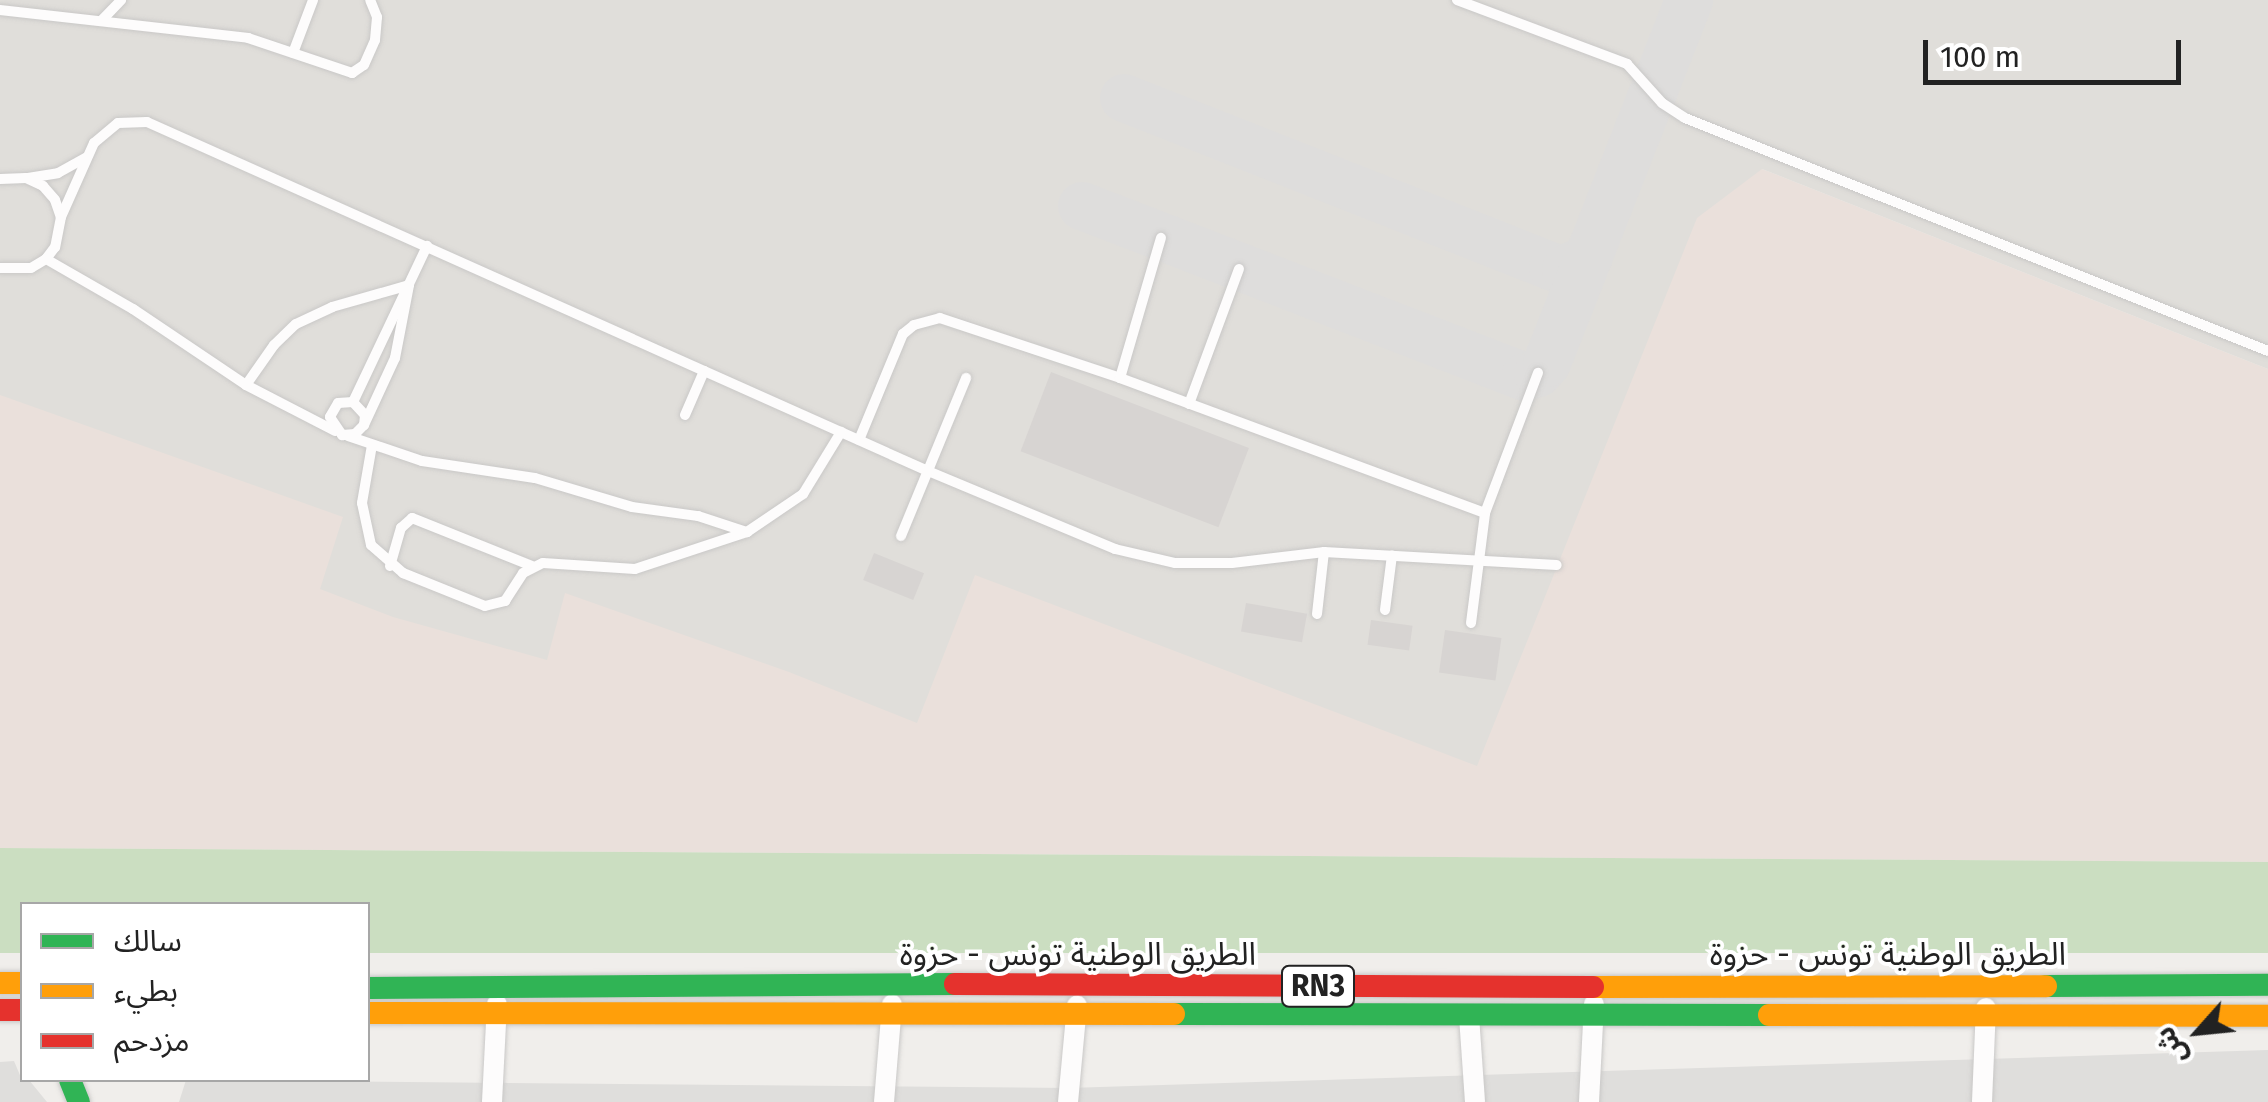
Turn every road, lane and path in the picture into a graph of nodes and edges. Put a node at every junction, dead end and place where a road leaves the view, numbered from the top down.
1 (121, 0) edge
2 (313, 0) edge
3 (370, 0) edge
4 (1457, 0) edge
5 (0, 10) edge
6 (101, 21) junction
7 (293, 52) junction
8 (87, 156) junction
9 (26, 178) junction
10 (0, 179) edge
11 (61, 217) junction
12 (1162, 238) dead end
13 (427, 246) junction
14 (46, 259) junction
15 (0, 268) edge
16 (1239, 269) dead end
17 (408, 285) junction
18 (2268, 351) edge
19 (704, 371) junction
20 (1538, 372) dead end
21 (966, 378) dead end
22 (1120, 378) junction
23 (246, 386) junction
24 (354, 402) junction
25 (1189, 404) junction
26 (685, 415) dead end
27 (364, 424) junction
28 (336, 431) junction
29 (841, 432) junction
30 (348, 436) junction
31 (858, 440) junction
32 (372, 445) junction
33 (928, 471) junction
34 (1485, 514) junction
35 (747, 532) junction
36 (901, 536) dead end
37 (1324, 552) junction
38 (1392, 555) junction
39 (1477, 560) junction
40 (1557, 565) dead end
41 (390, 566) junction
42 (532, 566) junction
43 (1385, 610) dead end
44 (1317, 614) dead end
45 (1471, 624) dead end
46 (1079, 984) junction
47 (2268, 985) edge
48 (1987, 986) junction
49 (498, 987) junction
50 (893, 987) junction
51 (1595, 987) junction
52 (370, 988) edge
53 (892, 1012) junction
54 (370, 1013) edge
55 (1077, 1013) junction
56 (497, 1014) junction
57 (1469, 1016) junction
58 (2268, 1016) edge
59 (1986, 1017) junction
60 (1593, 1018) junction
61 (492, 1102) edge
62 (884, 1102) edge
63 (1068, 1102) edge
64 (1475, 1102) edge
65 (1589, 1102) edge
66 (1982, 1102) edge

1 - 6 lane
2 - 7 lane
3 - 7 lane
4 - 18 lane
5 - 6 lane
6 - 7 lane
8 - 9 lane
8 - 11 lane
8 - 13 lane
9 - 10 lane
9 - 11 lane
11 - 14 lane
12 - 22 lane
13 - 17 lane
13 - 19 lane
14 - 15 lane
14 - 23 lane
16 - 25 lane
17 - 23 lane
17 - 24 lane
17 - 27 lane
19 - 26 lane
19 - 29 lane
20 - 34 lane
21 - 33 lane
22 - 25 lane
22 - 31 lane
23 - 28 lane
24 - 27 lane
24 - 28 lane
25 - 34 lane
27 - 30 lane
28 - 30 lane
29 - 31 lane
29 - 35 lane
30 - 32 lane
31 - 33 lane
32 - 35 lane
32 - 41 lane
33 - 36 lane
33 - 37 lane
34 - 39 lane
35 - 42 lane
37 - 38 lane
37 - 44 lane
38 - 39 lane
38 - 43 lane
39 - 40 lane
39 - 45 lane
41 - 42 lane
41 - 42 lane
46 - 50 main road, الطريق الوطنية تونس - حزوة / RN3
46 - 51 main road, الطريق الوطنية تونس - حزوة / RN3
46 - 55 street
47 - 48 main road, الطريق الوطنية تونس - حزوة / RN3
48 - 51 main road, الطريق الوطنية تونس - حزوة / RN3
48 - 59 street
49 - 50 main road, الطريق الوطنية تونس - حزوة / RN3
49 - 52 main road, الطريق الوطنية تونس - حزوة / RN3
49 - 56 street
50 - 53 street
51 - 60 street
53 - 55 main road, الطريق الوطنية تونس - حزوة / RN3
53 - 56 main road, الطريق الوطنية تونس - حزوة / RN3
53 - 62 street
54 - 56 main road, الطريق الوطنية تونس - حزوة / RN3
55 - 57 main road, الطريق الوطنية تونس - حزوة / RN3
55 - 63 street
56 - 61 street
57 - 60 main road, الطريق الوطنية تونس - حزوة / RN3
57 - 64 street
58 - 59 main road, الطريق الوطنية تونس - حزوة / RN3
59 - 60 main road, الطريق الوطنية تونس - حزوة / RN3
59 - 66 street
60 - 65 street

